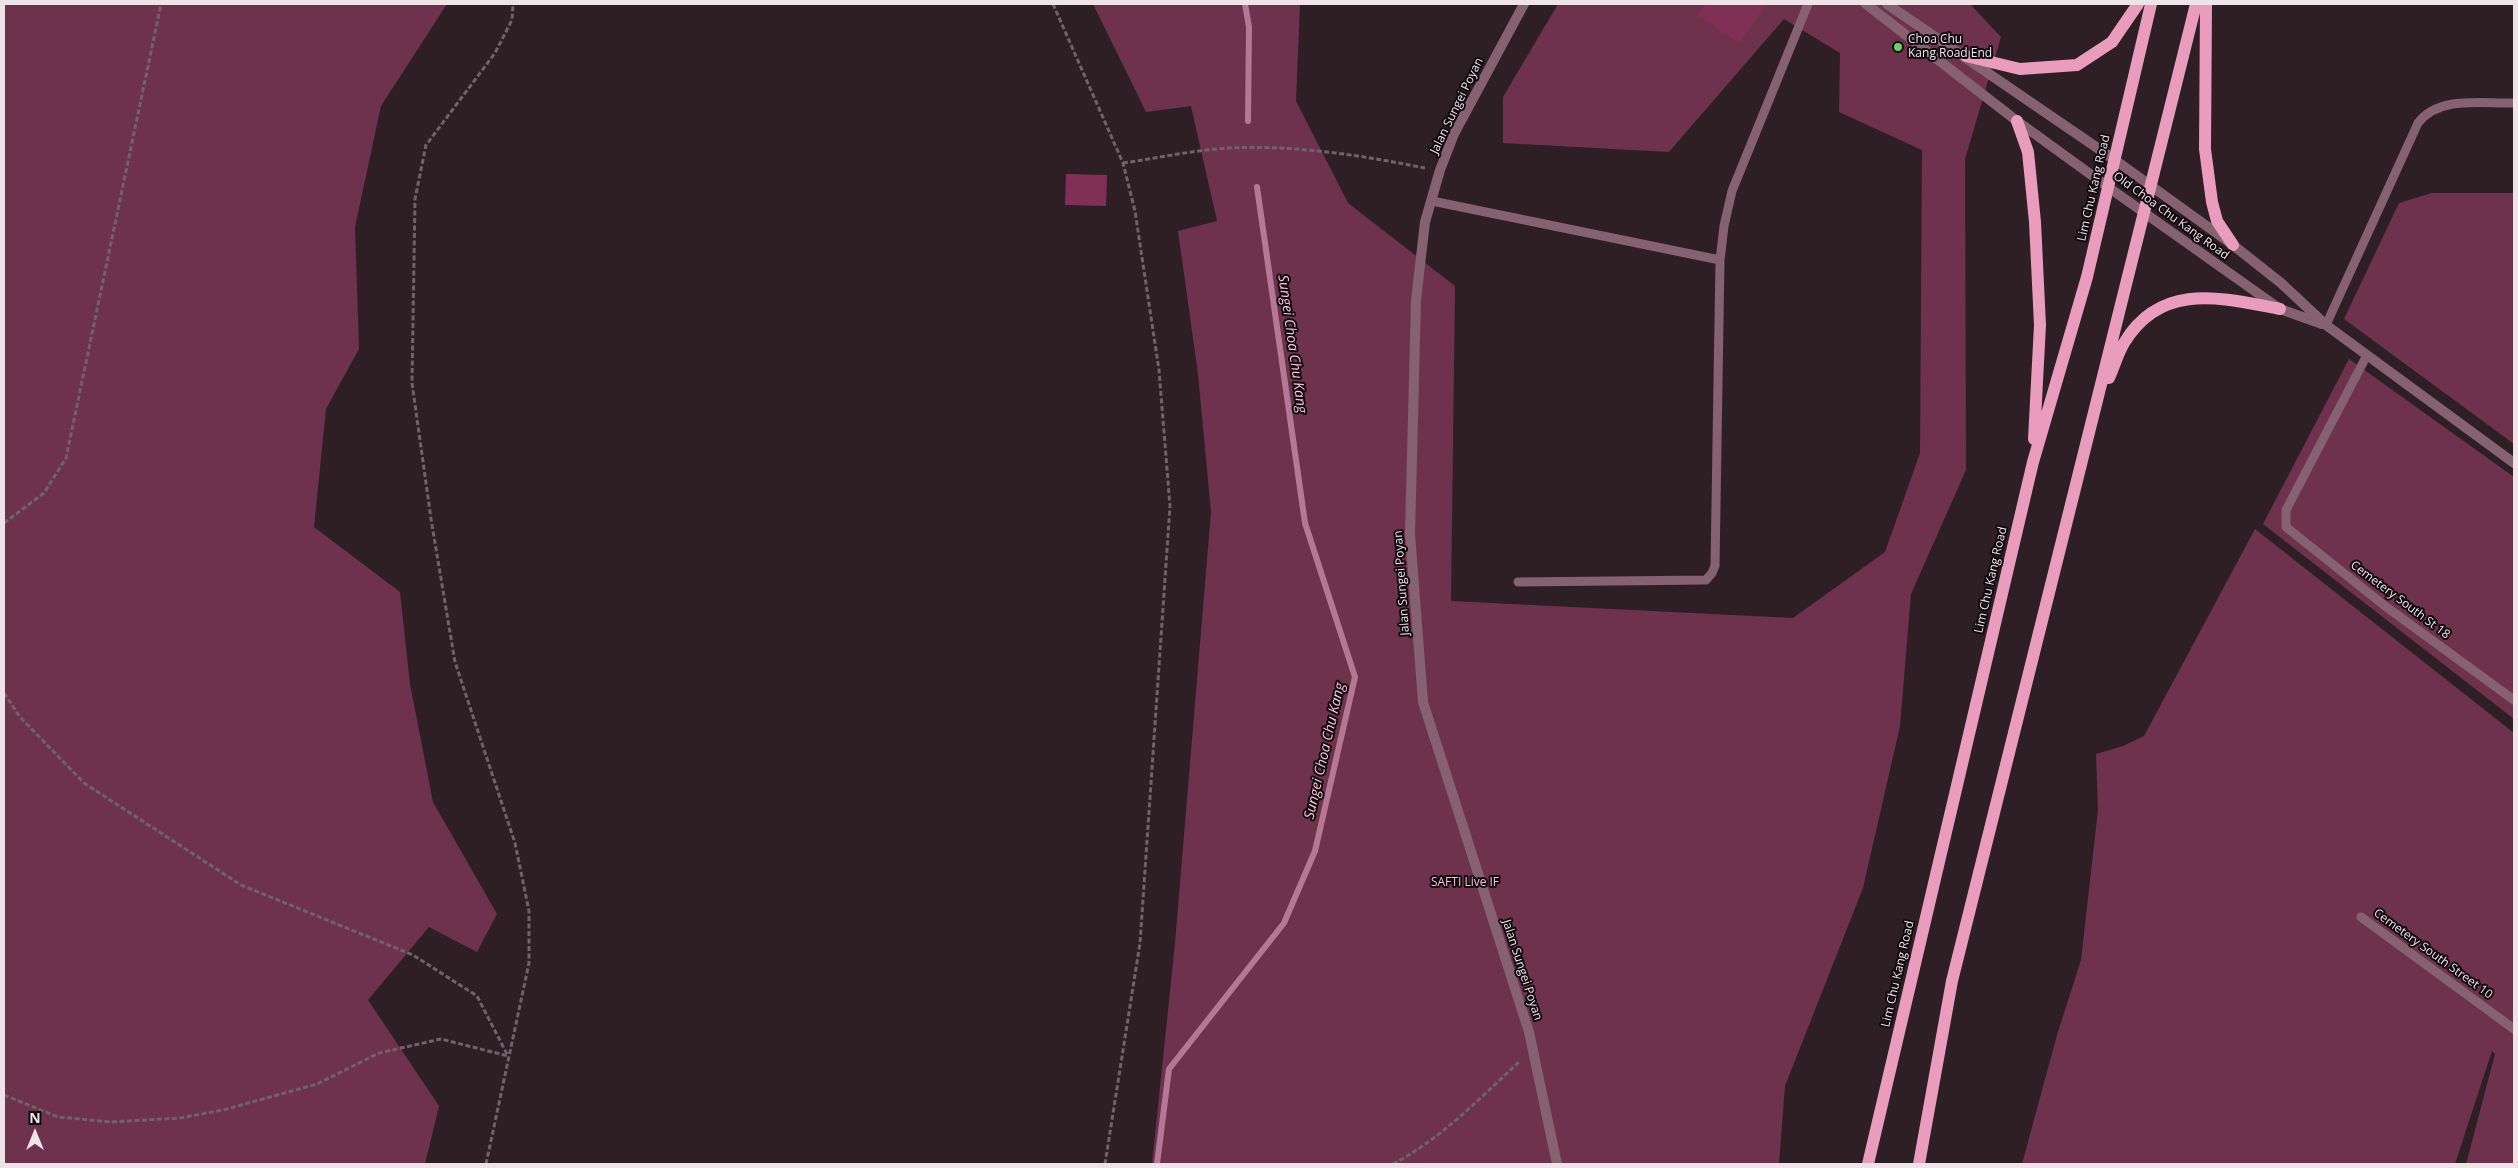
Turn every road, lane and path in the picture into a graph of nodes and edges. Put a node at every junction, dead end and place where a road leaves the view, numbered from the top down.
1 (161, 4) edge
2 (513, 4) edge
3 (1054, 4) edge
4 (1524, 4) edge
5 (1808, 4) edge
6 (1866, 4) edge
7 (1887, 4) edge
8 (2138, 4) edge
9 (2151, 4) edge
10 (2196, 4) edge
11 (2206, 4) edge
12 (1966, 56) junction
13 (2514, 103) edge
14 (2018, 121) junction
15 (2115, 160) junction
16 (1123, 163) junction
17 (1440, 170) junction
18 (2151, 186) junction
19 (2108, 187) junction
20 (1432, 201) junction
21 (2144, 213) junction
22 (2233, 245) junction
23 (1720, 260) junction
24 (2280, 310) junction
25 (2326, 325) junction
26 (2366, 355) junction
27 (2093, 418) junction
28 (2033, 462) junction
29 (2514, 464) edge
30 (4, 523) edge
31 (1518, 582) dead end
32 (4, 693) edge
33 (2514, 700) edge
34 (2361, 917) dead end
35 (2514, 1030) edge
36 (1533, 1050) junction
37 (508, 1056) junction
38 (4, 1095) edge
39 (486, 1164) edge
40 (1105, 1164) edge
41 (1393, 1164) edge
42 (1557, 1164) edge
43 (1868, 1164) edge
44 (1919, 1164) edge

1 - 30 path
2 - 37 path
3 - 16 path
4 - 17 street, Jalan Sungei Poyan
5 - 23 lane
6 - 14 street, Old Choa Chu Kang Road
7 - 12 street, Old Choa Chu Kang Road
8 - 12 main road
9 - 15 main road, Lim Chu Kang Road
10 - 18 main road
11 - 22 main road
12 - 15 street, Old Choa Chu Kang Road
13 - 25 lane
14 - 19 street, Old Choa Chu Kang Road
14 - 28 main road
15 - 18 street, Old Choa Chu Kang Road
15 - 19 main road, Lim Chu Kang Road
16 - 17 path
16 - 40 path
17 - 20 street, Jalan Sungei Poyan
18 - 21 main road
18 - 22 street, Old Choa Chu Kang Road
19 - 21 street, Old Choa Chu Kang Road
19 - 28 main road, Lim Chu Kang Road
20 - 23 lane
20 - 36 street, Jalan Sungei Poyan
21 - 24 street, Old Choa Chu Kang Road
21 - 27 main road
22 - 25 street, Old Choa Chu Kang Road
23 - 31 lane
24 - 25 street, Old Choa Chu Kang Road
24 - 27 main road
25 - 26 street, Old Choa Chu Kang Road
26 - 29 street, Old Choa Chu Kang Road
26 - 33 lane, Cemetery South St 18
27 - 44 main road
28 - 43 main road, Lim Chu Kang Road
32 - 37 path
34 - 35 lane, Cemetery South Street 10
36 - 41 path
36 - 42 street, Jalan Sungei Poyan
37 - 38 path
37 - 39 path

